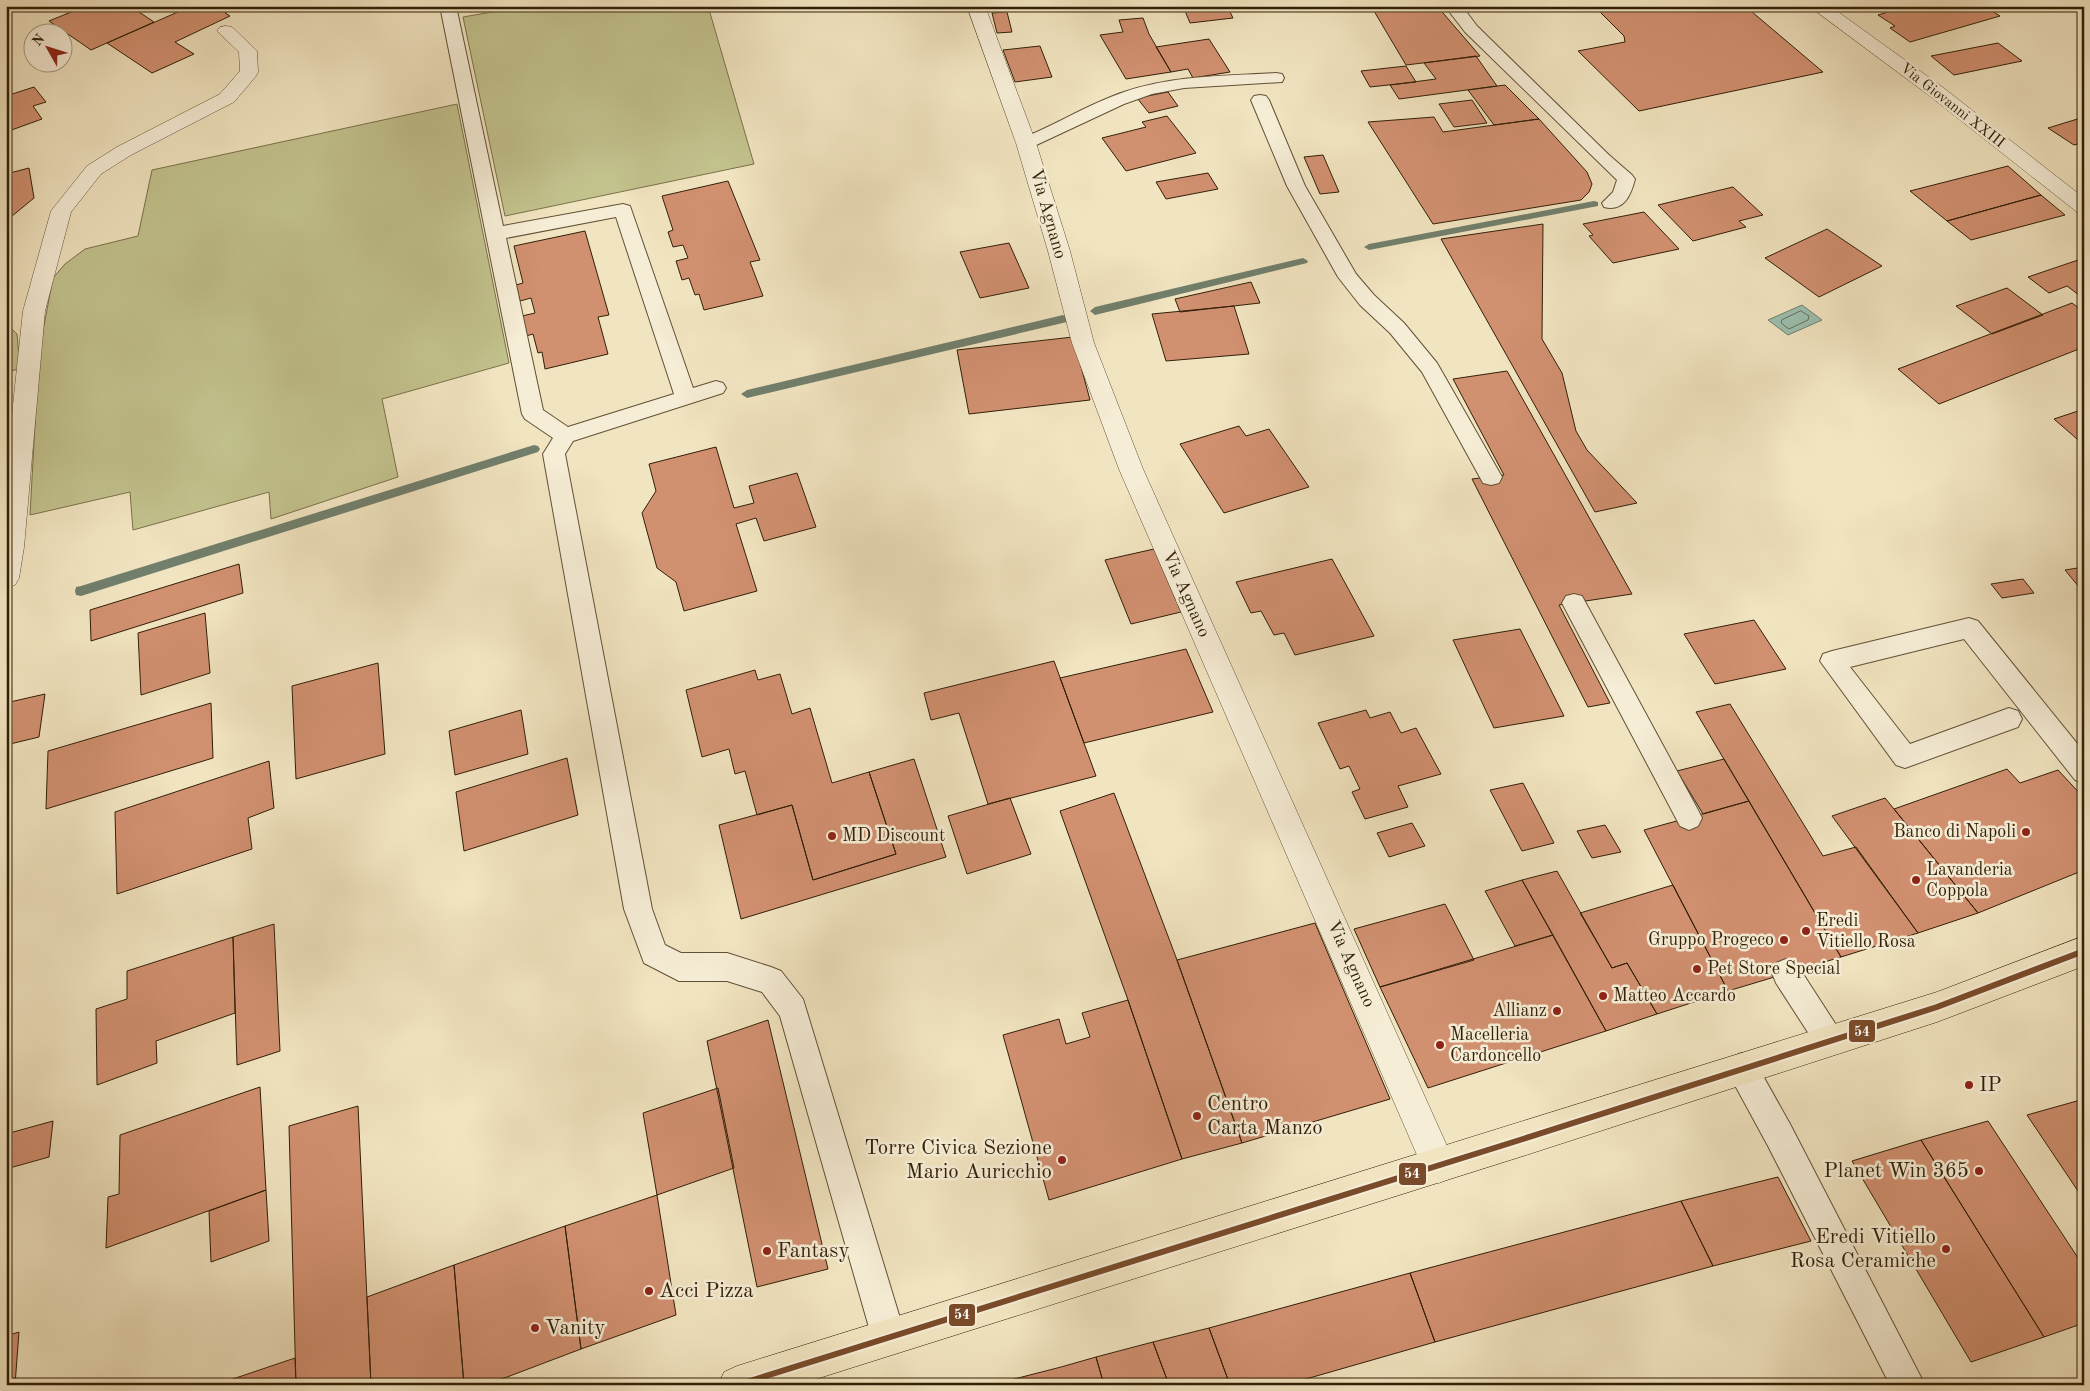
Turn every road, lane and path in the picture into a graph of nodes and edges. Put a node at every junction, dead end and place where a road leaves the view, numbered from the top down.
1 (448, 6) edge
2 (976, 6) edge
3 (1453, 6) edge
4 (1818, 6) edge
5 (226, 31) dead end
6 (1276, 78) dead end
7 (1260, 100) dead end
8 (1026, 143) junction
9 (1611, 203) dead end
10 (2084, 208) edge
11 (494, 234) junction
12 (716, 388) dead end
13 (686, 397) junction
14 (565, 436) junction
15 (1491, 477) dead end
16 (6, 578) edge
17 (1574, 603) dead end
18 (2009, 718) dead end
19 (2084, 772) edge
20 (1689, 818) dead end
21 (2084, 951) edge
22 (1786, 974) dead end
23 (1830, 1041) junction
24 (1742, 1068) junction
25 (1439, 1166) junction
26 (889, 1338) junction
27 (737, 1385) edge
28 (1908, 1385) edge

1 - 11 lane
2 - 8 street, Via Agnano
3 - 9 lane
4 - 10 street, Via Giovanni XXIII
5 - 16 street
6 - 8 lane
7 - 15 lane
8 - 25 street, Via Agnano
11 - 13 lane
11 - 14 lane
12 - 13 lane
13 - 14 lane
14 - 26 lane
17 - 20 lane
18 - 19 lane
21 - 23 main road
22 - 23 lane
23 - 24 main road
24 - 25 main road
24 - 28 lane
25 - 26 main road
26 - 27 main road

